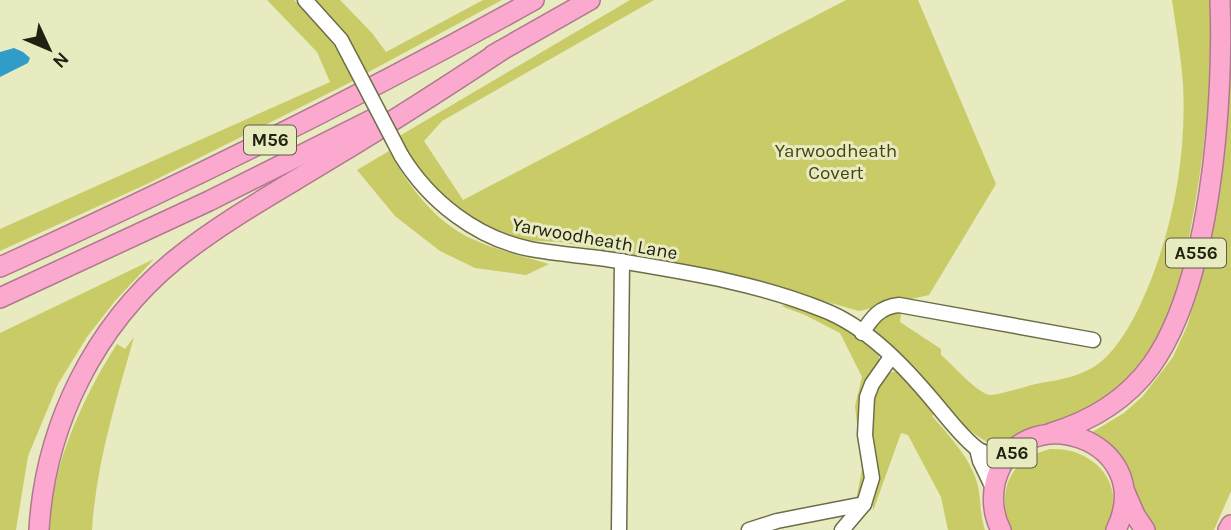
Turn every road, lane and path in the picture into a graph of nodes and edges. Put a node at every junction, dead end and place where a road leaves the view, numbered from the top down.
1 (305, 0) edge
2 (534, 0) edge
3 (590, 0) edge
4 (1220, 0) edge
5 (502, 50) junction
6 (622, 261) junction
7 (0, 267) edge
8 (0, 298) edge
9 (862, 333) junction
10 (1093, 340) dead end
11 (891, 357) junction
12 (1051, 433) junction
13 (977, 449) junction
14 (1010, 456) junction
15 (1123, 484) junction
16 (994, 491) junction
17 (864, 504) junction
18 (1231, 525) edge
19 (39, 530) edge
20 (619, 530) edge
21 (749, 530) edge
22 (842, 530) edge
23 (1001, 530) edge
24 (1116, 530) edge
25 (1145, 530) edge
26 (1228, 530) edge

1 - 6 street, Yarwoodheath Lane, bridge
2 - 7 highway, M56
3 - 5 highway, M56
4 - 12 highway, A556
5 - 8 highway, M56
5 - 19 highway
6 - 9 street, Yarwoodheath Lane
6 - 20 street
9 - 10 street
9 - 11 street, Yarwoodheath Lane
11 - 13 street, Yarwoodheath Lane
11 - 17 street
12 - 14 highway, A56
12 - 15 highway, A56
13 - 14 street
13 - 16 street, Yarwoodheath Lane
14 - 16 highway, A56
15 - 24 highway
15 - 25 highway, A56
16 - 23 highway, A56
17 - 21 street
17 - 22 street
18 - 26 highway

